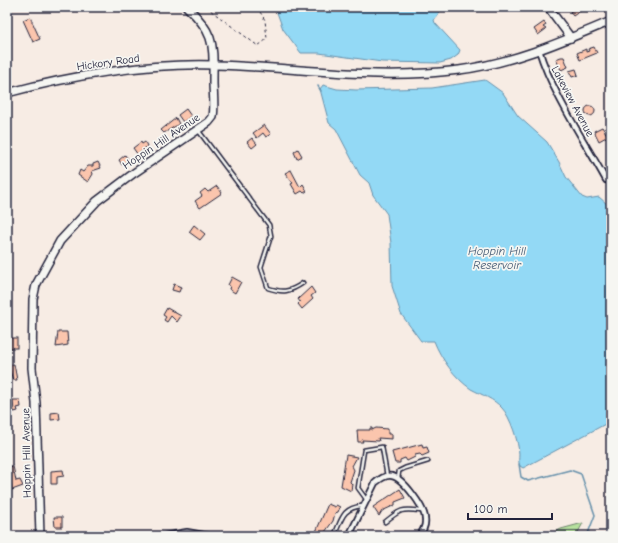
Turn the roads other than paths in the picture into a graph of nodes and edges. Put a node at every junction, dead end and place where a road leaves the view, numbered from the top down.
1 (187, 7) edge
2 (548, 7) edge
3 (611, 21) edge
4 (572, 38) junction
5 (539, 50) junction
6 (213, 65) junction
7 (7, 93) edge
8 (197, 129) junction
9 (606, 180) dead end
10 (303, 283) dead end
11 (428, 461) dead end
12 (387, 477) junction
13 (398, 479) junction
14 (366, 499) junction
15 (362, 506) junction
16 (424, 511) junction
17 (385, 522) dead end
18 (40, 536) edge
19 (164, 536) edge
20 (209, 536) edge
21 (334, 536) edge
22 (349, 536) edge
23 (419, 536) edge

1 - 6 street
2 - 4 street
3 - 4 street
4 - 5 street
5 - 6 street
5 - 9 street, Lakeview Avenue
6 - 7 street, Hickory Road
6 - 8 street, Hoppin Hill Avenue
8 - 10 lane
8 - 18 street, Hoppin Hill Avenue
11 - 13 lane
12 - 13 street
12 - 14 street
12 - 14 lane
13 - 16 street
14 - 15 street
15 - 21 lane
15 - 22 street
16 - 17 lane
16 - 23 street
19 - 20 street

